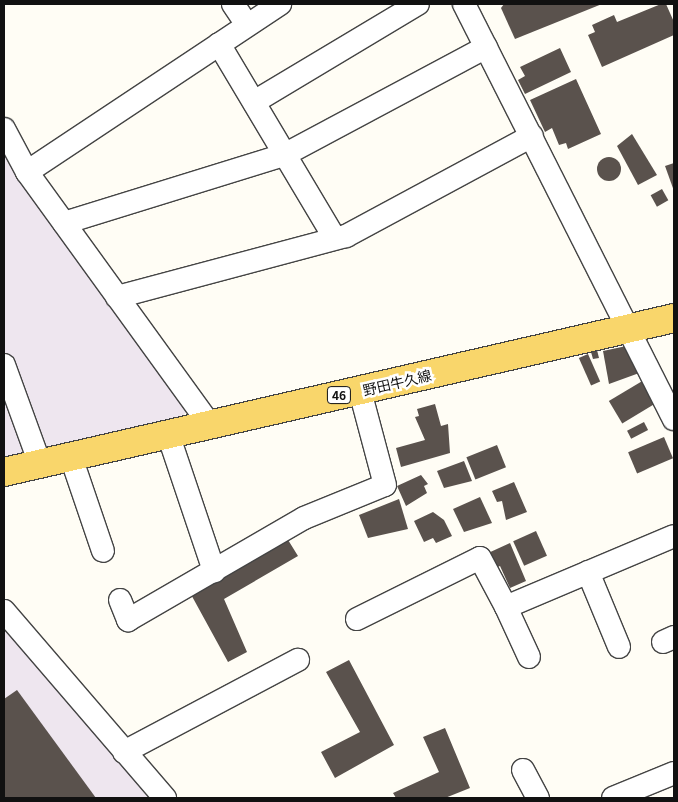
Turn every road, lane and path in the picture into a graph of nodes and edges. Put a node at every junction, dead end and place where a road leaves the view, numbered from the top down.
1 (233, 4) edge
2 (280, 4) edge
3 (418, 4) edge
4 (464, 4) edge
5 (247, 25) junction
6 (219, 44) junction
7 (486, 47) junction
8 (254, 102) junction
9 (4, 129) edge
10 (532, 136) junction
11 (284, 155) junction
12 (27, 172) junction
13 (64, 223) junction
14 (334, 238) junction
15 (117, 297) junction
16 (674, 318) edge
17 (631, 328) junction
18 (4, 365) edge
19 (360, 391) junction
20 (674, 419) edge
21 (210, 425) junction
22 (168, 434) junction
23 (71, 457) junction
24 (40, 464) junction
25 (4, 472) edge
26 (674, 536) edge
27 (103, 552) dead end
28 (214, 571) junction
29 (588, 572) junction
30 (120, 600) dead end
31 (506, 607) junction
32 (4, 611) edge
33 (357, 619) dead end
34 (619, 647) dead end
35 (529, 657) dead end
36 (298, 660) dead end
37 (124, 752) junction
38 (523, 770) dead end
39 (674, 773) edge
40 (165, 798) edge
41 (538, 798) edge
42 (613, 798) edge

1 - 5 street
2 - 5 street
3 - 8 street
4 - 7 street
5 - 6 street
6 - 8 street
6 - 12 street
7 - 10 street
7 - 11 street
8 - 11 street
9 - 12 street
10 - 14 street
10 - 17 street
11 - 13 street
11 - 14 street
12 - 13 street
13 - 15 street
14 - 15 street
15 - 21 street
16 - 17 main road, 野田牛久線 / 46
17 - 19 main road, 野田牛久線 / 46
17 - 20 street
18 - 24 street
19 - 21 main road, 野田牛久線 / 46
19 - 28 street
21 - 22 main road, 野田牛久線 / 46
22 - 23 main road, 野田牛久線 / 46
22 - 28 street
23 - 24 main road, 野田牛久線 / 46
23 - 27 street
24 - 25 main road, 野田牛久線 / 46
26 - 29 street
28 - 30 street
29 - 31 street
29 - 34 street
31 - 33 street
31 - 35 street
32 - 37 street
36 - 37 street
37 - 40 street
38 - 41 street
39 - 42 street

